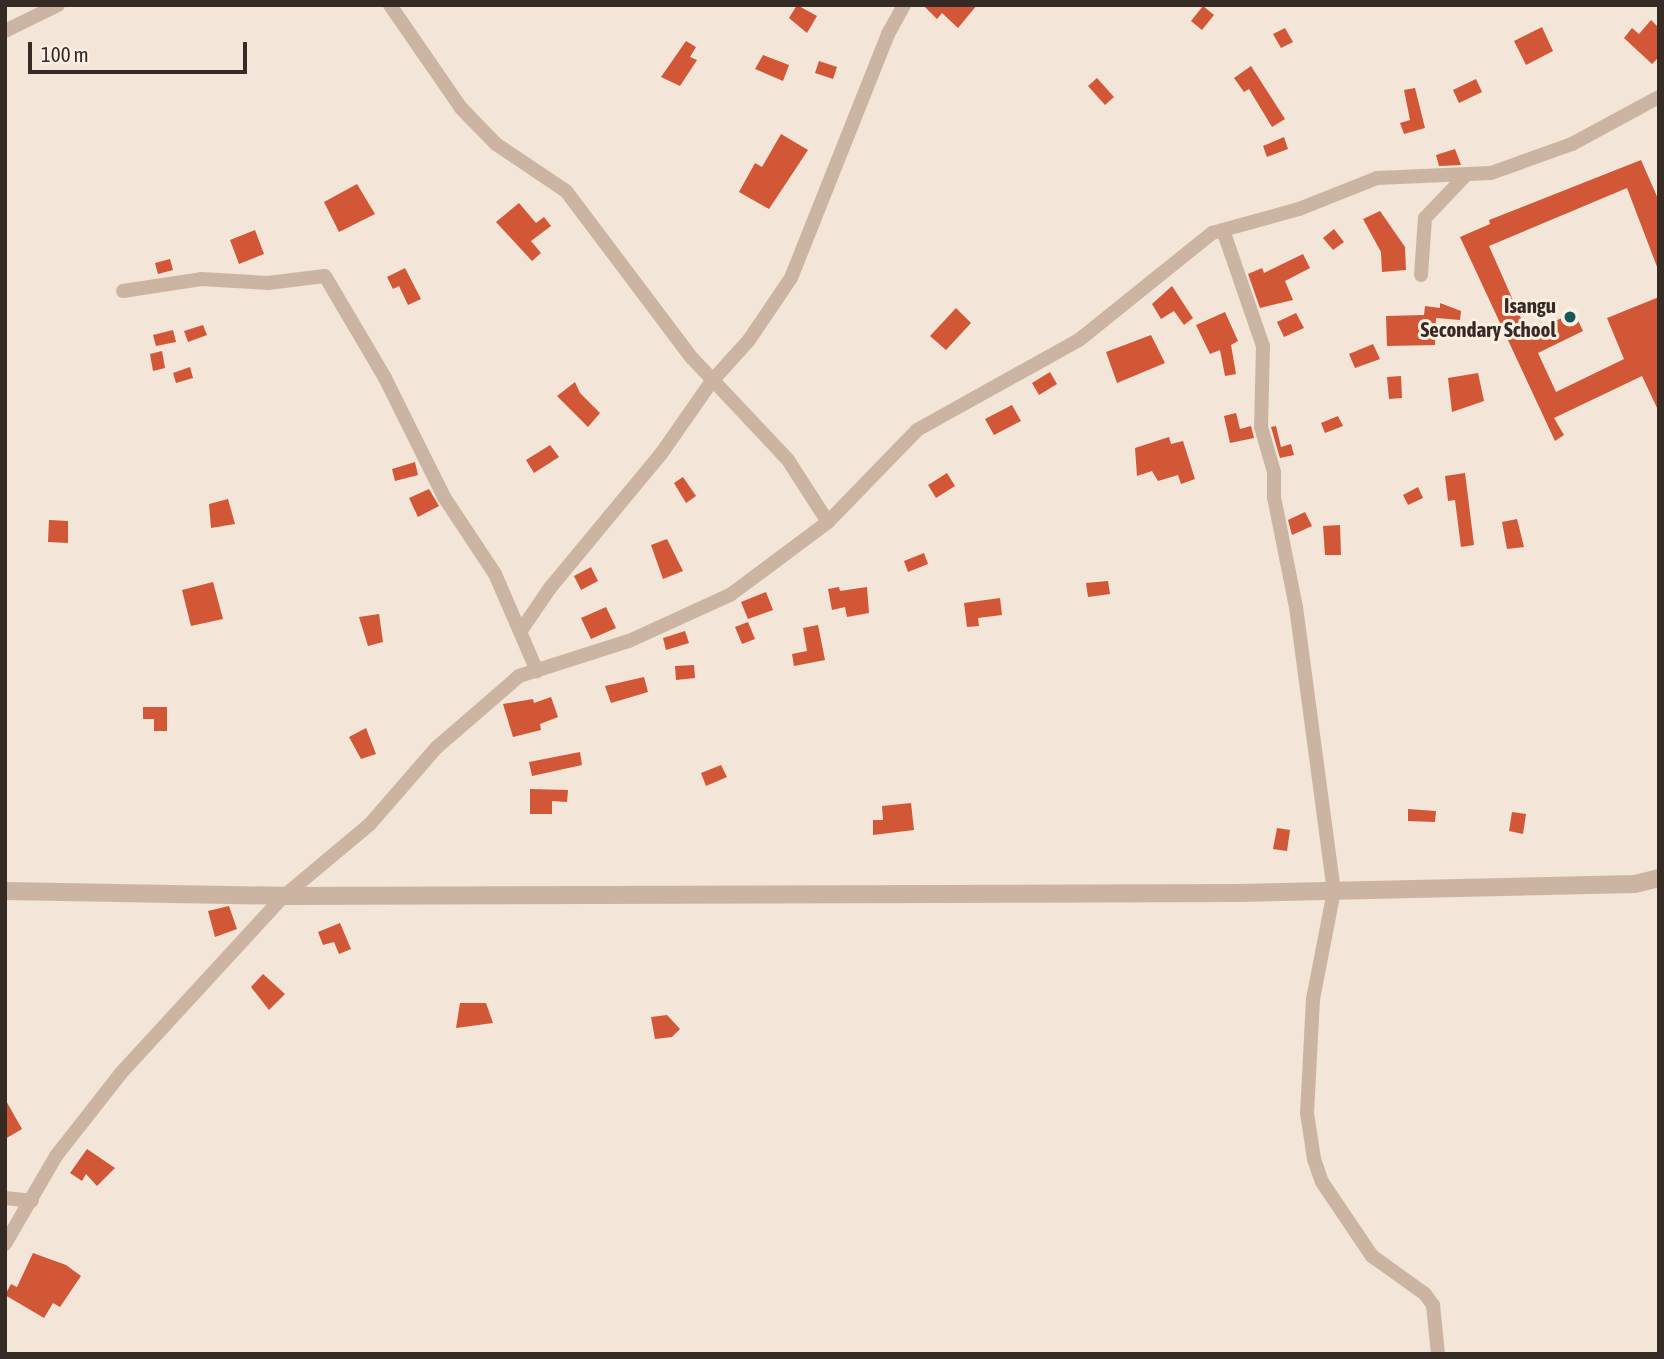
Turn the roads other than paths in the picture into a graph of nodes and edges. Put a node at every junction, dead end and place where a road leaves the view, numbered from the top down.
1 (58, 5) edge
2 (390, 5) edge
3 (904, 5) edge
4 (5, 31) edge
5 (1659, 97) edge
6 (1465, 176) junction
7 (1223, 230) junction
8 (1420, 275) dead end
9 (123, 291) dead end
10 (712, 381) junction
11 (828, 522) junction
12 (522, 629) junction
13 (537, 670) junction
14 (1659, 878) edge
15 (5, 891) edge
16 (1334, 891) junction
17 (284, 896) junction
18 (5, 1198) edge
19 (32, 1201) junction
20 (5, 1244) edge
21 (1438, 1354) edge

1 - 4 street
2 - 10 street
3 - 10 street
5 - 6 street
6 - 7 street
6 - 8 street
7 - 11 street
7 - 16 street
9 - 12 street
10 - 11 street
10 - 12 street
11 - 13 street
12 - 13 street
13 - 17 street
14 - 16 street
15 - 17 street
16 - 17 street
16 - 21 street
17 - 19 street
18 - 19 street
19 - 20 street

